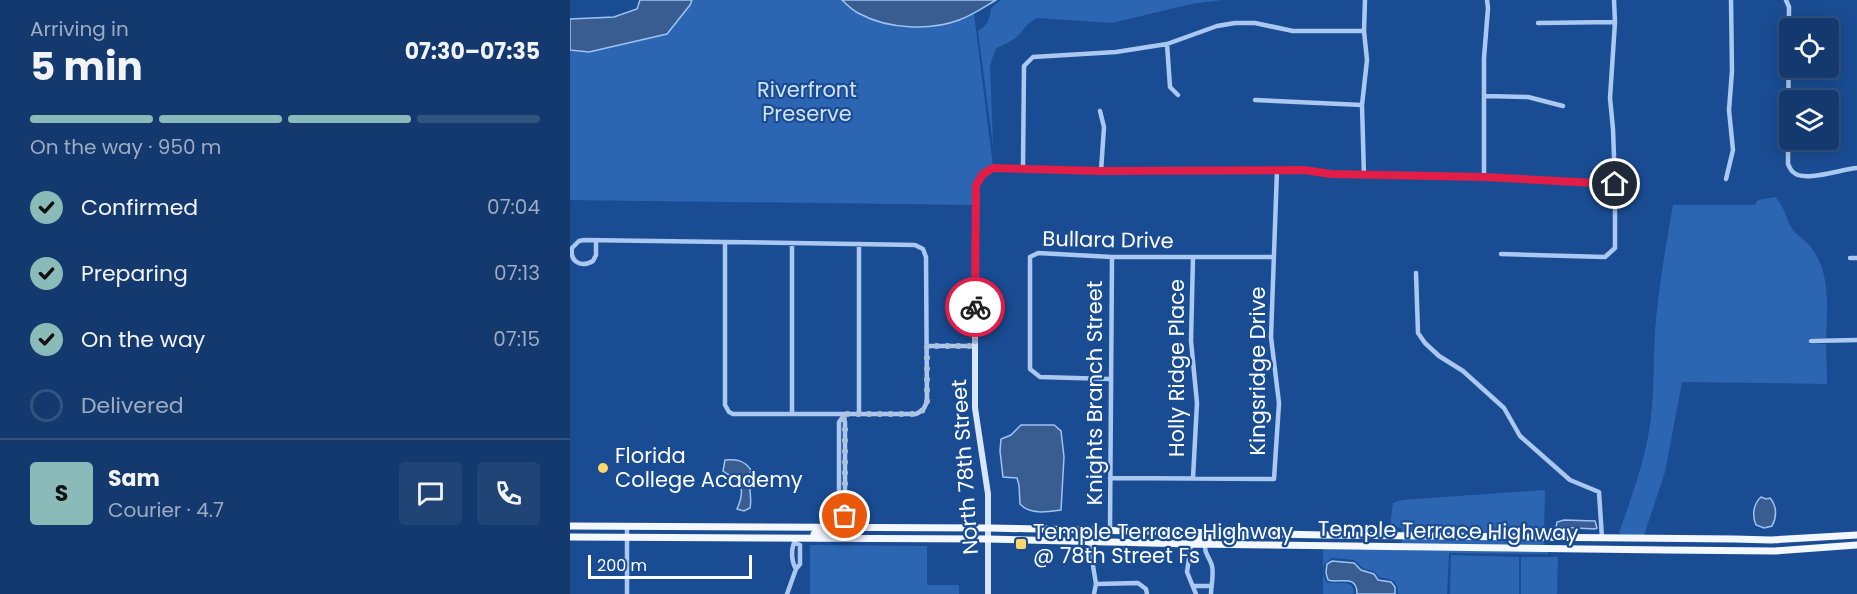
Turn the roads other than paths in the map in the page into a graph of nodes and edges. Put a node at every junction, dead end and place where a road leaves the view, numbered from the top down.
1 (1365, 0) edge
2 (1486, 0) edge
3 (1614, 0) edge
4 (1731, 0) edge
5 (1786, 0) edge
6 (1615, 22) junction
7 (1538, 23) dead end
8 (1364, 31) junction
9 (1167, 44) junction
10 (1178, 94) dead end
11 (1485, 96) junction
12 (1255, 100) dead end
13 (1362, 105) junction
14 (1563, 106) dead end
15 (1100, 111) dead end
16 (1023, 167) junction
17 (1857, 168) edge
18 (1277, 170) junction
19 (1101, 171) junction
20 (1364, 176) junction
21 (1484, 177) junction
22 (1726, 179) dead end
23 (1615, 184) junction
24 (975, 195) joint
25 (596, 240) junction
26 (725, 242) junction
27 (792, 243) junction
28 (860, 244) junction
29 (1501, 254) dead end
30 (1112, 257) junction
31 (1193, 257) junction
32 (1274, 257) junction
33 (1850, 258) dead end
34 (1857, 258) edge
35 (1416, 273) dead end
36 (1857, 340) edge
37 (1812, 341) dead end
38 (927, 346) junction
39 (975, 346) junction
40 (1110, 379) junction
41 (792, 414) junction
42 (859, 414) junction
43 (842, 416) junction
44 (1110, 478) junction
45 (1193, 478) junction
46 (842, 524) junction
47 (570, 526) edge
48 (627, 526) junction
49 (988, 528) junction
50 (1110, 530) junction
51 (1254, 533) junction
52 (1357, 535) junction
53 (1857, 535) edge
54 (570, 537) edge
55 (627, 537) junction
56 (1546, 537) junction
57 (1602, 538) junction
58 (988, 539) junction
59 (795, 541) junction
60 (1089, 541) junction
61 (1110, 542) junction
62 (1191, 544) junction
63 (1205, 544) junction
64 (1857, 545) edge
65 (1357, 546) junction
66 (1546, 549) junction
67 (1096, 584) junction
68 (1193, 586) junction
69 (1211, 586) junction
70 (627, 594) edge
71 (787, 594) edge
72 (988, 594) edge
73 (1094, 594) edge
74 (1147, 594) edge
75 (1196, 594) edge
76 (1211, 594) edge

1 - 8 street
2 - 11 street
3 - 6 street
4 - 22 street
5 - 17 street
6 - 7 street
6 - 23 street
8 - 9 street
8 - 13 street
9 - 10 street
9 - 16 street
11 - 14 street
11 - 21 street
12 - 13 street
13 - 20 street
15 - 19 street
16 - 19 street
16 - 24 street
18 - 19 street
18 - 20 street
18 - 32 street, Kingsridge Drive
20 - 21 street
21 - 23 street
23 - 29 street
24 - 39 street, North 78th Street
25 - 25 street
25 - 26 street
26 - 27 street
26 - 41 street
27 - 28 street
27 - 41 street
28 - 38 street
28 - 42 street
30 - 31 street, Bullara Drive
30 - 40 street, Knights Branch Street
30 - 40 street, Bullara Drive
31 - 32 street, Bullara Drive
31 - 45 street, Holly Ridge Place
32 - 45 street, Kingsridge Drive
33 - 34 street
35 - 57 street
36 - 37 street
38 - 39 street
38 - 42 street
39 - 49 street, North 78th Street
40 - 44 street, Knights Branch Street
41 - 43 street
42 - 43 street
43 - 46 street
44 - 45 street, Kingsridge Drive
44 - 50 street, Knights Branch Street
46 - 48 main road, Temple Terrace Highway
46 - 49 main road, Temple Terrace Highway
46 - 59 main road
47 - 48 main road, Temple Terrace Highway
48 - 55 street
49 - 50 main road, Temple Terrace Highway
49 - 58 street, North 78th Street
50 - 51 main road, Temple Terrace Highway
50 - 61 main road
51 - 52 main road, Temple Terrace Highway
51 - 62 main road
52 - 56 main road, Temple Terrace Highway
52 - 65 main road
53 - 57 main road, Temple Terrace Highway
54 - 55 main road, Temple Terrace Highway
55 - 59 main road, Temple Terrace Highway
55 - 70 street
56 - 57 main road, Temple Terrace Highway
56 - 66 main road
58 - 59 main road, Temple Terrace Highway
58 - 60 main road, Temple Terrace Highway
58 - 72 street, North 78th Street
59 - 71 street
60 - 61 main road, Temple Terrace Highway
60 - 67 street
61 - 62 main road, Temple Terrace Highway
62 - 63 main road, Temple Terrace Highway
62 - 68 street
63 - 65 main road, Temple Terrace Highway
63 - 69 street
64 - 66 main road, Temple Terrace Highway
65 - 66 main road, Temple Terrace Highway
67 - 73 street
67 - 74 street
68 - 69 street
68 - 75 street
69 - 76 street

